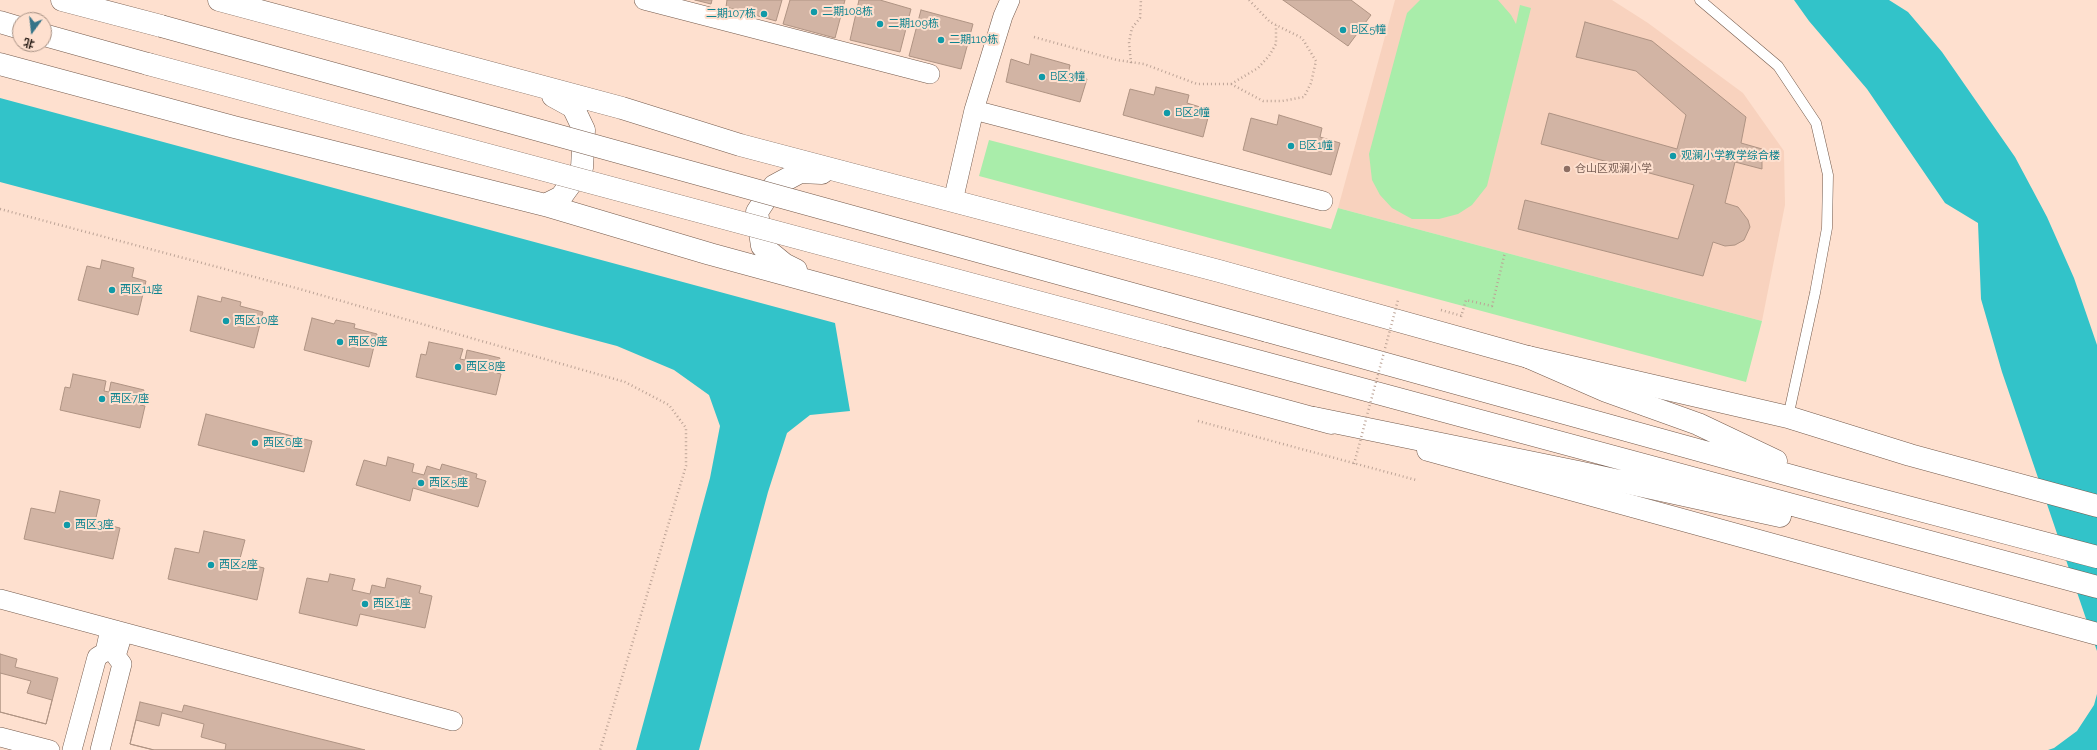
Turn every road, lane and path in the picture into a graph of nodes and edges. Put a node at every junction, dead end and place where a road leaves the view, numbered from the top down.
1 (62, 0) edge
2 (219, 0) edge
3 (644, 0) edge
4 (1010, 0) edge
5 (1141, 0) edge
6 (1249, 0) edge
7 (1700, 0) edge
8 (0, 22) edge
9 (1276, 25) junction
10 (12, 26) edge
11 (52, 37) edge
12 (1034, 37) dead end
13 (1131, 63) junction
14 (0, 64) edge
15 (930, 74) dead end
16 (1231, 84) junction
17 (536, 86) junction
18 (974, 110) junction
19 (852, 175) junction
20 (953, 201) junction
21 (1323, 201) dead end
22 (545, 205) junction
23 (0, 209) edge
24 (1505, 252) dead end
25 (824, 284) junction
26 (1398, 300) dead end
27 (1456, 337) junction
28 (1528, 357) junction
29 (1788, 417) junction
30 (1314, 418) junction
31 (1198, 421) dead end
32 (1354, 464) junction
33 (1416, 480) dead end
34 (1832, 487) junction
35 (2097, 506) edge
36 (2097, 557) edge
37 (2064, 578) junction
38 (2097, 587) edge
39 (0, 599) edge
40 (117, 631) junction
41 (2090, 632) edge
42 (453, 721) dead end
43 (0, 737) edge
44 (50, 750) edge
45 (72, 750) edge
46 (100, 750) edge
47 (600, 750) edge

1 - 34 main road, bridge
2 - 17 main road
3 - 15 street
4 - 18 street
5 - 13 path
6 - 9 path
7 - 29 lane
8 - 10 main road
9 - 16 path
9 - 16 path
11 - 37 main road, bridge
12 - 13 path
13 - 16 path
14 - 22 main road
17 - 19 main road
17 - 22 main road
18 - 20 street
18 - 21 street
19 - 20 main road
19 - 25 main road
20 - 27 main road
22 - 25 main road
23 - 47 path
24 - 27 path
25 - 30 main road
26 - 32 path, bridge
27 - 28 main road
28 - 29 main road
28 - 34 main road
29 - 35 main road
30 - 37 main road
30 - 41 main road
31 - 32 path
32 - 33 path
34 - 36 main road
37 - 38 main road
39 - 40 street
40 - 42 street
40 - 45 street
40 - 46 street
43 - 44 street

